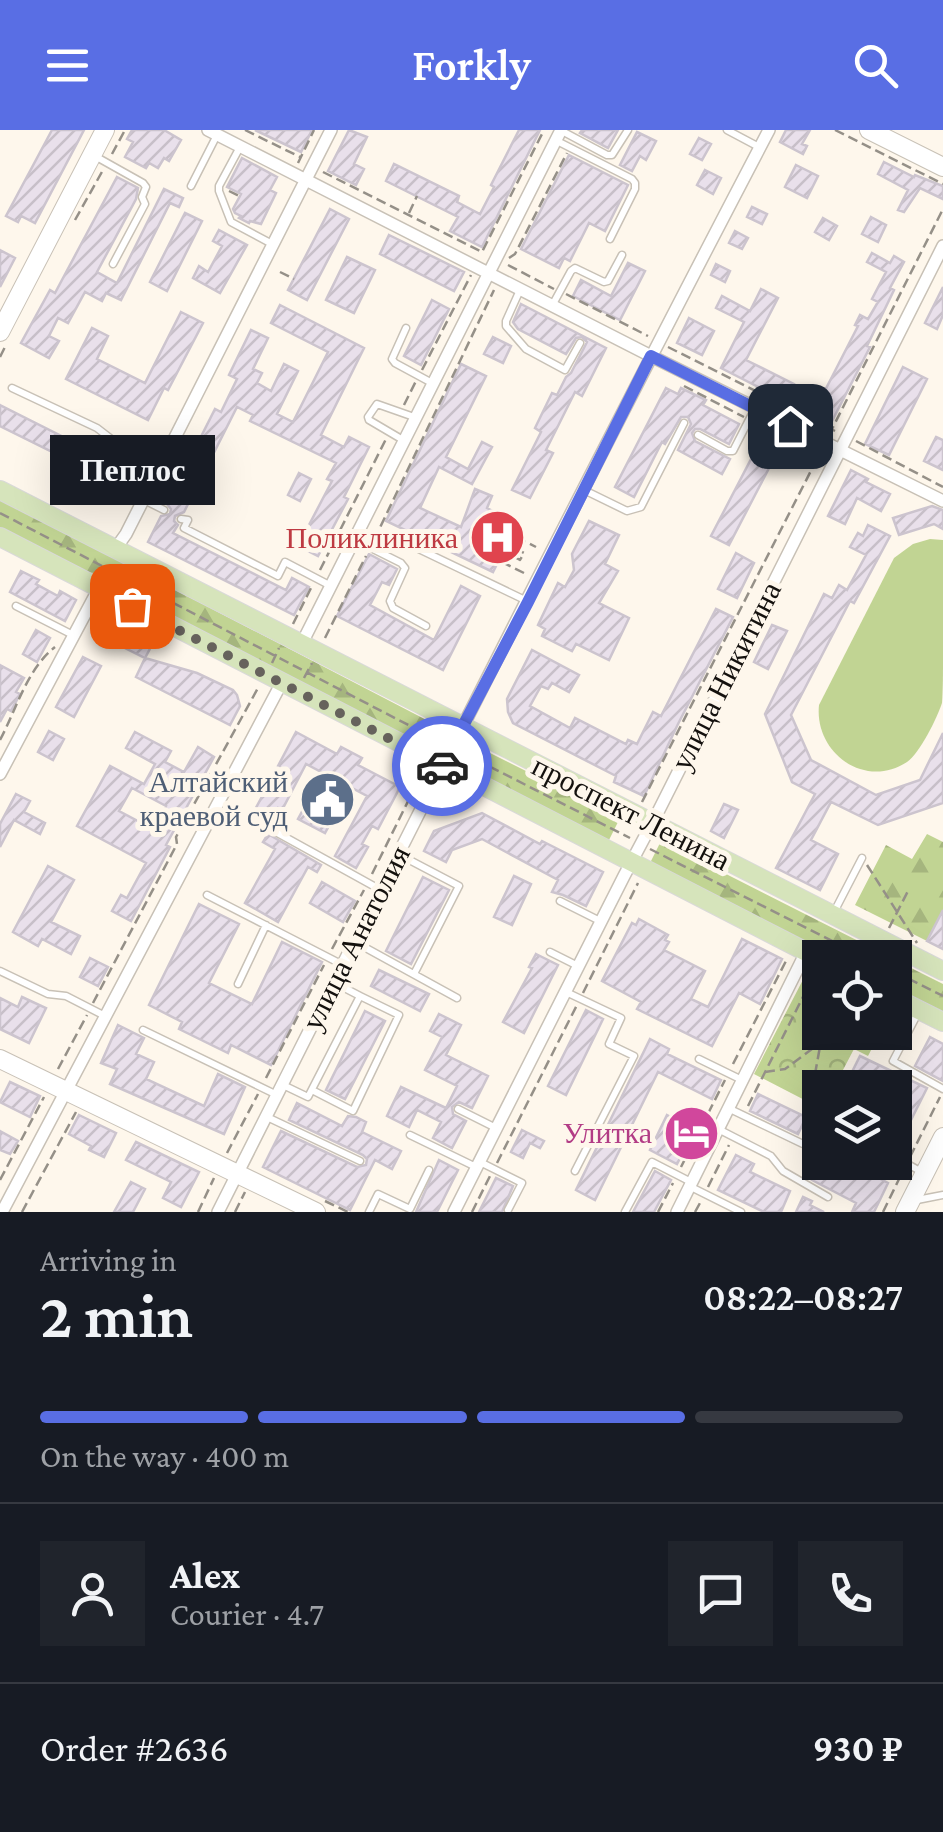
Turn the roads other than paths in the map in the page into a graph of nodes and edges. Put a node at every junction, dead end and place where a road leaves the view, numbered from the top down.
1 (105, 130) edge
2 (243, 130) edge
3 (332, 130) edge
4 (628, 130) edge
5 (727, 130) edge
6 (768, 130) edge
7 (869, 130) edge
8 (215, 132) edge
9 (559, 134) edge
10 (237, 145) junction
11 (760, 147) junction
12 (92, 154) junction
13 (943, 167) edge
14 (306, 180) junction
15 (191, 186) dead end
16 (610, 238) dead end
17 (274, 245) junction
18 (943, 246) edge
19 (622, 255) dead end
20 (113, 264) dead end
21 (489, 272) junction
22 (520, 288) junction
23 (553, 306) junction
24 (406, 328) dead end
25 (0, 332) edge
26 (580, 342) dead end
27 (651, 356) junction
28 (432, 384) junction
29 (12, 388) dead end
30 (752, 414) junction
31 (414, 417) junction
32 (684, 423) dead end
33 (698, 435) dead end
34 (403, 440) junction
35 (839, 450) junction
36 (159, 467) junction
37 (582, 489) junction
38 (0, 490) edge
39 (143, 499) junction
40 (943, 501) edge
41 (164, 510) dead end
42 (180, 519) dead end
43 (0, 537) edge
44 (354, 539) junction
45 (400, 540) dead end
46 (116, 548) junction
47 (331, 586) junction
48 (99, 588) junction
49 (528, 602) junction
50 (16, 606) dead end
51 (426, 626) dead end
52 (70, 633) junction
53 (301, 645) junction
54 (281, 683) junction
55 (466, 720) junction
56 (442, 766) junction
57 (0, 774) edge
58 (652, 824) junction
59 (274, 830) dead end
60 (398, 854) junction
61 (862, 858) road end
62 (641, 862) junction
63 (380, 890) junction
64 (207, 896) dead end
65 (560, 901) dead end
66 (832, 915) junction
67 (601, 921) junction
68 (266, 926) junction
69 (354, 942) junction
70 (802, 950) edge
71 (550, 952) dead end
72 (342, 964) junction
73 (578, 966) junction
74 (0, 971) edge
75 (943, 972) edge
76 (414, 974) junction
77 (802, 975) edge
78 (333, 982) junction
79 (238, 984) dead end
80 (565, 992) junction
81 (360, 996) junction
82 (458, 998) dead end
83 (912, 1006) edge
84 (919, 1010) junction
85 (106, 1016) junction
86 (943, 1022) edge
87 (143, 1030) dead end
88 (700, 1059) dead end
89 (3, 1065) edge
90 (742, 1080) junction
91 (279, 1089) junction
92 (312, 1090) junction
93 (943, 1090) edge
94 (66, 1091) junction
95 (458, 1109) dead end
96 (728, 1109) junction
97 (266, 1116) junction
98 (496, 1128) junction
99 (718, 1130) junction
100 (410, 1135) dead end
101 (943, 1137) edge
102 (802, 1144) edge
103 (360, 1162) dead end
104 (478, 1165) junction
105 (912, 1166) edge
106 (429, 1170) dead end
107 (575, 1171) dead end
108 (925, 1173) junction
109 (240, 1184) junction
110 (692, 1185) junction
111 (943, 1195) edge
112 (828, 1198) dead end
113 (908, 1207) edge
114 (508, 1210) edge
115 (2, 1212) edge
116 (218, 1212) edge
117 (316, 1212) edge
118 (369, 1212) edge
119 (454, 1212) edge
120 (625, 1212) edge
121 (677, 1212) edge
122 (740, 1212) edge

1 - 12 street
2 - 10 lane
3 - 14 street
4 - 9 lane
5 - 11 lane
6 - 11 street, улица Анатолия
7 - 13 street
8 - 10 street
8 - 15 lane
9 - 16 lane
9 - 21 street
10 - 14 street
10 - 17 lane
11 - 27 street, улица Анатолия
12 - 20 lane
12 - 25 street
14 - 17 street
14 - 21 street
17 - 36 street
18 - 35 street, улица Никитина
19 - 23 lane
21 - 22 street
21 - 28 street
22 - 23 street
22 - 26 lane
23 - 27 street
24 - 28 lane
27 - 30 street
27 - 37 street, улица Анатолия
28 - 31 street
29 - 36 lane
30 - 33 lane
30 - 35 street
31 - 34 street
31 - 34 lane
32 - 37 lane
34 - 44 street
35 - 40 street
35 - 58 street, улица Никитина
36 - 39 street
37 - 49 street, улица Анатолия
38 - 46 main road, проспект Ленина
39 - 41 lane
39 - 46 street
42 - 47 lane
43 - 48 main road, проспект Ленина
44 - 47 street
44 - 51 lane
45 - 49 lane
46 - 53 main road, проспект Ленина
47 - 53 street
48 - 52 street
48 - 54 main road, проспект Ленина
49 - 55 street, улица Анатолия
50 - 52 lane
52 - 57 street
53 - 55 main road, проспект Ленина
54 - 56 main road, проспект Ленина
54 - 85 street
55 - 56 street, улица Анатолия
55 - 58 main road, проспект Ленина
56 - 60 street, улица Анатолия
56 - 62 main road, проспект Ленина
58 - 62 street, улица Никитина
58 - 66 main road, проспект Ленина
59 - 63 lane
60 - 63 street, улица Анатолия
60 - 76 lane
61 - 66 lane
62 - 67 street, улица Никитина
62 - 70 main road, проспект Ленина
63 - 69 street, улица Анатолия
64 - 68 lane
65 - 67 lane
66 - 75 main road, проспект Ленина
67 - 73 street, улица Никитина
68 - 72 lane
68 - 79 lane
69 - 72 street, улица Анатолия
69 - 76 lane
71 - 73 lane
72 - 78 street, улица Анатолия
73 - 80 street, улица Никитина
74 - 85 lane
76 - 82 lane
77 - 90 street
78 - 81 lane
78 - 91 street, улица Анатолия
80 - 98 street, улица Никитина
80 - 107 lane
81 - 92 lane
81 - 92 lane
83 - 84 main road
84 - 86 main road
84 - 93 lane
85 - 94 street
87 - 91 lane
88 - 90 lane
89 - 94 street
90 - 96 street
91 - 92 lane
91 - 97 street, улица Анатолия
94 - 109 street
94 - 115 street
95 - 98 lane
96 - 99 street
96 - 102 lane
97 - 103 lane
97 - 109 street, улица Анатолия
98 - 104 street, улица Никитина
99 - 110 street
99 - 112 lane
100 - 104 lane
101 - 108 street
104 - 114 lane
104 - 119 street, улица Никитина
105 - 108 lane
106 - 118 lane
108 - 113 street
109 - 116 street, улица Анатолия
109 - 117 street
110 - 120 lane
110 - 121 street
110 - 122 lane
111 - 113 lane

